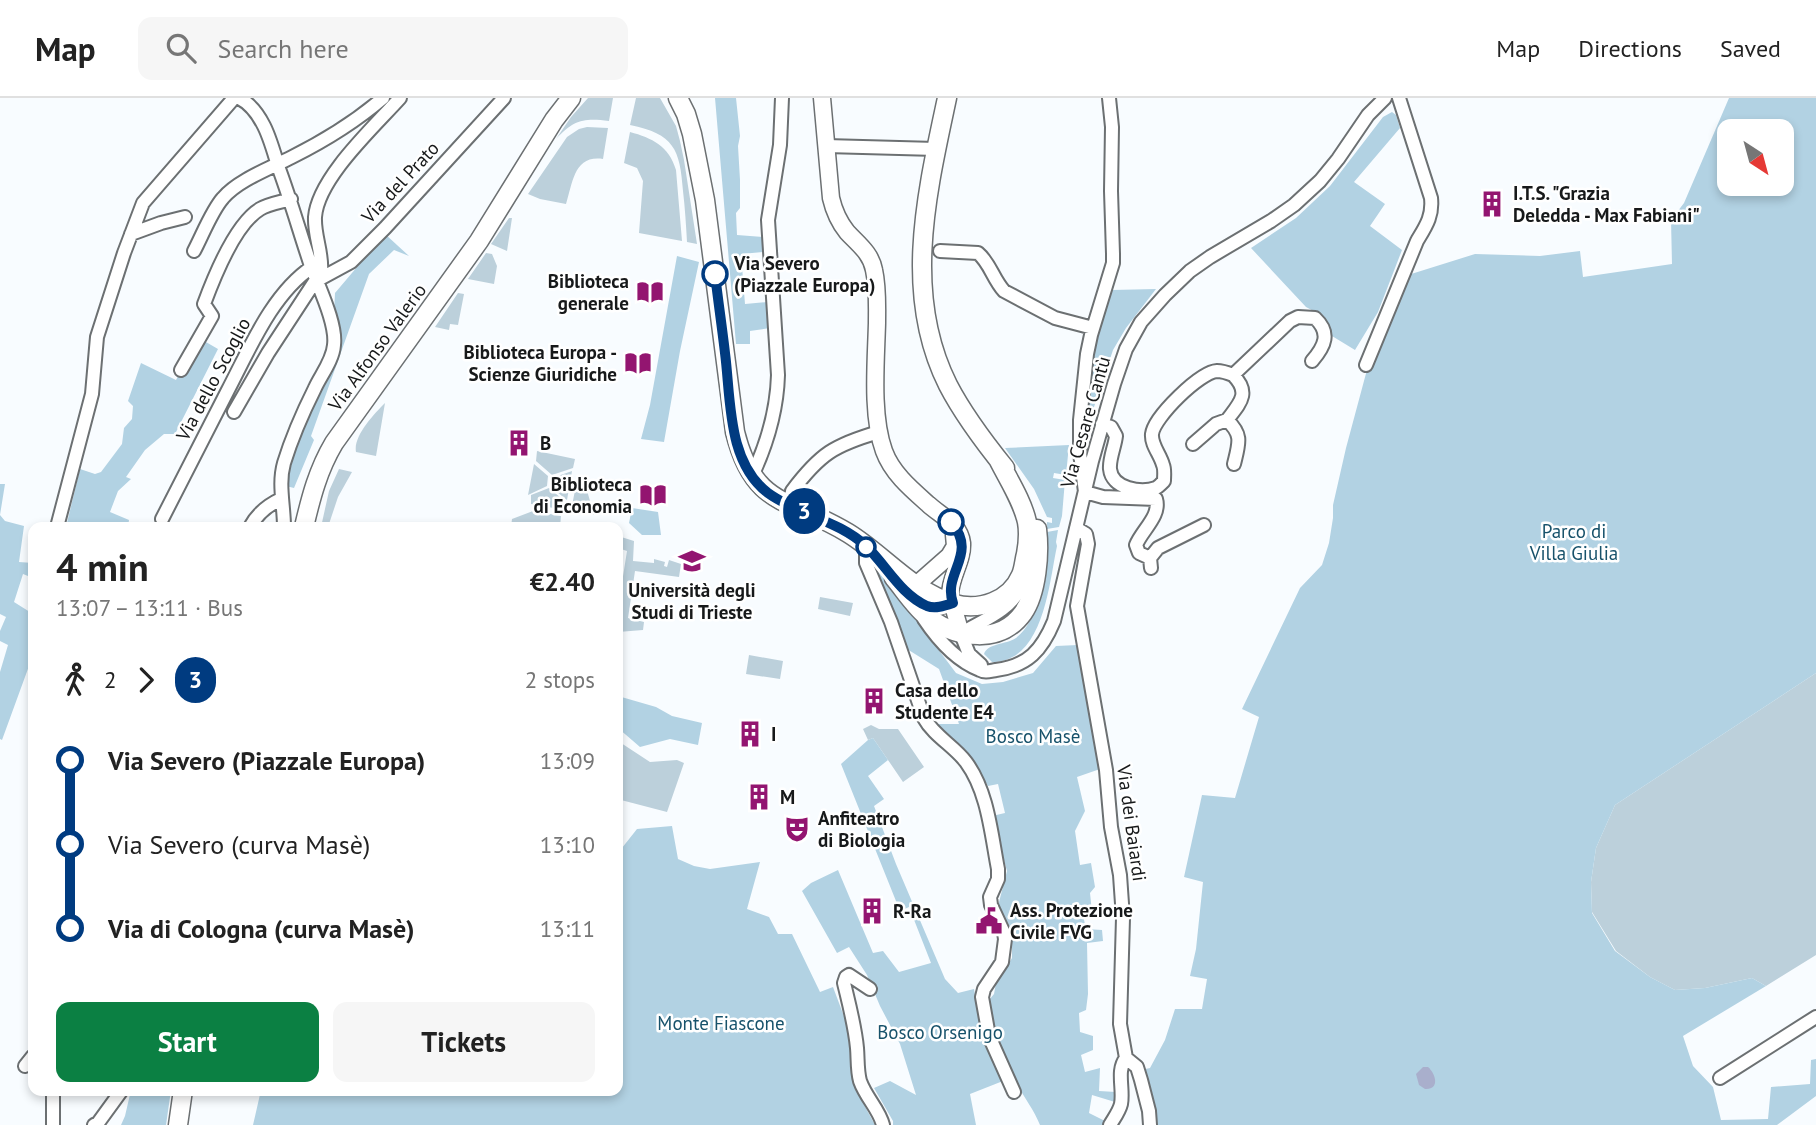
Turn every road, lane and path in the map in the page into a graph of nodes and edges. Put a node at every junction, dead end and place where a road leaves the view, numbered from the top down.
1 (237, 98) edge
2 (383, 98) edge
3 (400, 98) edge
4 (504, 98) edge
5 (571, 98) edge
6 (678, 98) edge
7 (782, 98) edge
8 (822, 98) edge
9 (947, 98) edge
10 (1109, 98) edge
11 (1385, 98) edge
12 (1399, 98) edge
13 (826, 146) junction
14 (936, 149) junction
15 (278, 164) junction
16 (291, 199) junction
17 (185, 217) dead end
18 (131, 234) junction
19 (194, 251) dead end
20 (940, 251) dead end
21 (312, 267) junction
22 (316, 281) junction
23 (1093, 328) junction
24 (1312, 361) dead end
25 (1366, 365) dead end
26 (181, 370) dead end
27 (1233, 375) junction
28 (234, 412) dead end
29 (1227, 420) junction
30 (1102, 424) junction
31 (879, 432) junction
32 (1193, 444) dead end
33 (998, 459) junction
34 (1234, 464) dead end
35 (752, 477) junction
36 (792, 491) dead end
37 (1085, 492) junction
38 (281, 499) junction
39 (162, 519) dead end
40 (58, 522) edge
41 (253, 522) edge
42 (284, 522) edge
43 (305, 522) edge
44 (951, 522) junction
45 (1204, 525) dead end
46 (1076, 528) junction
47 (1028, 541) junction
48 (866, 547) junction
49 (911, 589) junction
50 (953, 603) junction
51 (961, 634) junction
52 (992, 634) junction
53 (961, 660) junction
54 (982, 665) junction
55 (998, 670) junction
56 (870, 989) dead end
57 (1816, 1017) edge
58 (1126, 1058) junction
59 (1720, 1078) dead end
60 (1014, 1093) dead end
61 (53, 1096) edge
62 (118, 1096) edge
63 (182, 1096) edge
64 (53, 1125) edge
65 (94, 1125) edge
66 (177, 1125) edge
67 (883, 1125) edge
68 (1110, 1125) edge
69 (1150, 1125) edge

1 - 15 street
1 - 18 street
2 - 15 street
3 - 22 street
4 - 22 street, Via del Prato
5 - 43 main road, Via Alfonso Valerio
6 - 35 main road
7 - 35 street
8 - 13 main road
9 - 14 main road
10 - 23 street
11 - 30 street, Via Cesare Cantù
12 - 25 street
13 - 14 street
13 - 31 main road
14 - 33 main road
15 - 16 street
15 - 19 street
16 - 21 street
16 - 26 street, Via dello Scoglio
17 - 18 street
18 - 40 street
20 - 23 street
21 - 22 street
21 - 39 street, Via dello Scoglio
22 - 28 street, Via dello Scoglio
22 - 38 street
23 - 37 street
24 - 27 street
27 - 29 street
27 - 30 street
29 - 32 street
29 - 34 street
30 - 37 street, Via Cesare Cantù
31 - 36 street
31 - 44 main road
33 - 47 main road
33 - 52 main road
35 - 48 main road
37 - 45 street
37 - 46 street, Via Cesare Cantù
38 - 41 street
38 - 42 street
44 - 49 main road
44 - 50 main road
46 - 55 street, Via Cesare Cantù
46 - 58 street, Via dei Baiardi
47 - 50 main road
47 - 51 street
48 - 49 main road
48 - 60 street
49 - 50 main road
49 - 51 main road
49 - 53 street
50 - 51 main road
51 - 52 main road
51 - 53 street
51 - 54 street
52 - 54 street
53 - 55 street
54 - 55 street
56 - 67 street
57 - 59 street
58 - 68 street
58 - 69 street, Via dei Baiardi
61 - 64 street
62 - 65 street
63 - 66 main road

